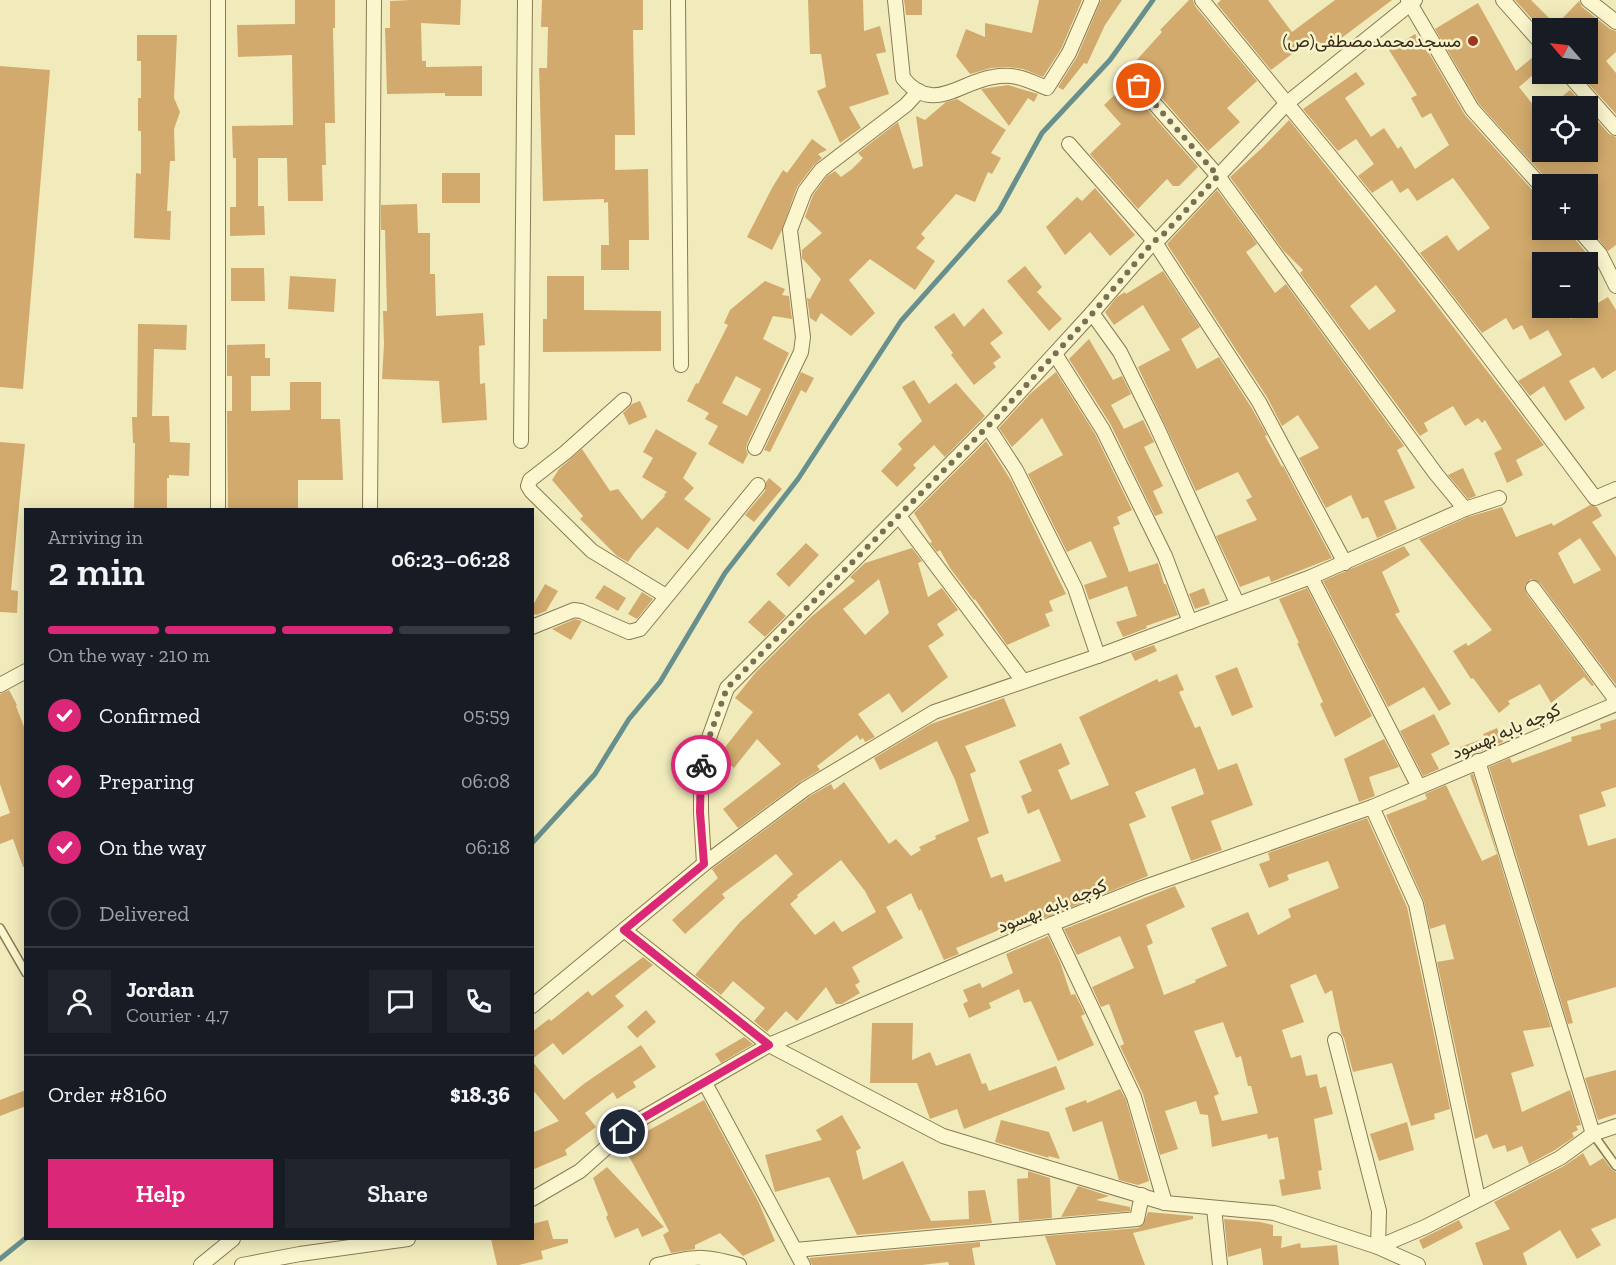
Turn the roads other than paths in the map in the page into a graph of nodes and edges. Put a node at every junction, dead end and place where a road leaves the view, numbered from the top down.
1 (218, 0) edge
2 (374, 0) edge
3 (525, 0) edge
4 (678, 0) edge
5 (895, 0) edge
6 (1092, 0) edge
7 (1202, 0) edge
8 (1503, 0) edge
9 (1588, 0) edge
10 (1411, 1) edge
11 (1616, 22) edge
12 (1532, 33) edge
13 (1577, 84) edge
14 (1139, 86) dead end
15 (919, 91) junction
16 (1286, 104) junction
17 (1616, 128) edge
18 (1069, 144) dead end
19 (1218, 176) junction
20 (1532, 176) edge
21 (1588, 240) edge
22 (1154, 241) junction
23 (1616, 286) edge
24 (1092, 314) junction
25 (1054, 354) junction
26 (681, 365) dead end
27 (624, 400) dead end
28 (988, 426) junction
29 (521, 441) dead end
30 (754, 448) dead end
31 (758, 485) dead end
32 (1616, 489) edge
33 (1499, 498) dead end
34 (218, 508) edge
35 (370, 508) edge
36 (1464, 509) junction
37 (899, 516) junction
38 (1345, 563) junction
39 (1311, 577) junction
40 (1533, 588) dead end
41 (666, 596) junction
42 (1238, 603) junction
43 (1190, 622) junction
44 (534, 626) edge
45 (1098, 656) junction
46 (24, 677) edge
47 (1023, 681) junction
48 (0, 685) edge
49 (1616, 702) edge
50 (1478, 761) junction
51 (1419, 787) junction
52 (1371, 807) junction
53 (704, 864) junction
54 (1052, 924) junction
55 (0, 928) edge
56 (624, 930) junction
57 (24, 970) edge
58 (534, 1004) edge
59 (1335, 1040) dead end
60 (769, 1045) junction
61 (705, 1083) junction
62 (1616, 1126) edge
63 (1593, 1134) junction
64 (1616, 1166) edge
65 (1142, 1195) junction
66 (534, 1198) edge
67 (1479, 1199) junction
68 (1165, 1203) junction
69 (1214, 1208) junction
70 (231, 1240) edge
71 (401, 1240) edge
72 (1378, 1247) junction
73 (795, 1250) junction
74 (252, 1264) edge
75 (201, 1265) edge
76 (657, 1265) edge
77 (738, 1265) edge
78 (803, 1265) edge
79 (1220, 1265) edge
80 (1418, 1265) edge

1 - 34 street
2 - 35 street
3 - 29 street
4 - 26 street
5 - 15 street
6 - 15 street
7 - 16 street
8 - 12 street
9 - 11 street
10 - 16 street
10 - 20 street
13 - 17 street
14 - 19 street
15 - 30 street
16 - 19 street
16 - 32 street
18 - 22 street
19 - 22 street
19 - 36 street
21 - 23 street
22 - 24 street
22 - 38 street
24 - 25 street
24 - 42 street
25 - 28 street
25 - 43 street
27 - 41 street
28 - 37 street
28 - 45 street
31 - 41 street
33 - 36 street
36 - 38 street
37 - 47 street
37 - 53 street
38 - 39 street
39 - 42 street
39 - 51 street
40 - 49 street
41 - 44 street
42 - 43 street
43 - 45 street
45 - 47 street
46 - 48 street
47 - 53 street
49 - 50 street, کوچه بابه بهسود
50 - 51 street, کوچه بابه بهسود
50 - 63 street
51 - 52 street, کوچه بابه بهسود
52 - 54 street, کوچه بابه بهسود
52 - 67 street
53 - 56 street
54 - 60 street, کوچه بابه بهسود
54 - 68 street
55 - 57 lane
56 - 58 street
56 - 60 street
59 - 72 street
60 - 61 street, کوچه بابه بهسود
60 - 65 street
61 - 66 street, کوچه بابه بهسود
61 - 73 street
62 - 63 street
63 - 64 lane
63 - 67 street
65 - 68 street
65 - 73 street
67 - 72 street
68 - 69 street
69 - 72 street
69 - 79 street
70 - 75 street
71 - 74 street
72 - 80 street
73 - 78 street
76 - 77 street

